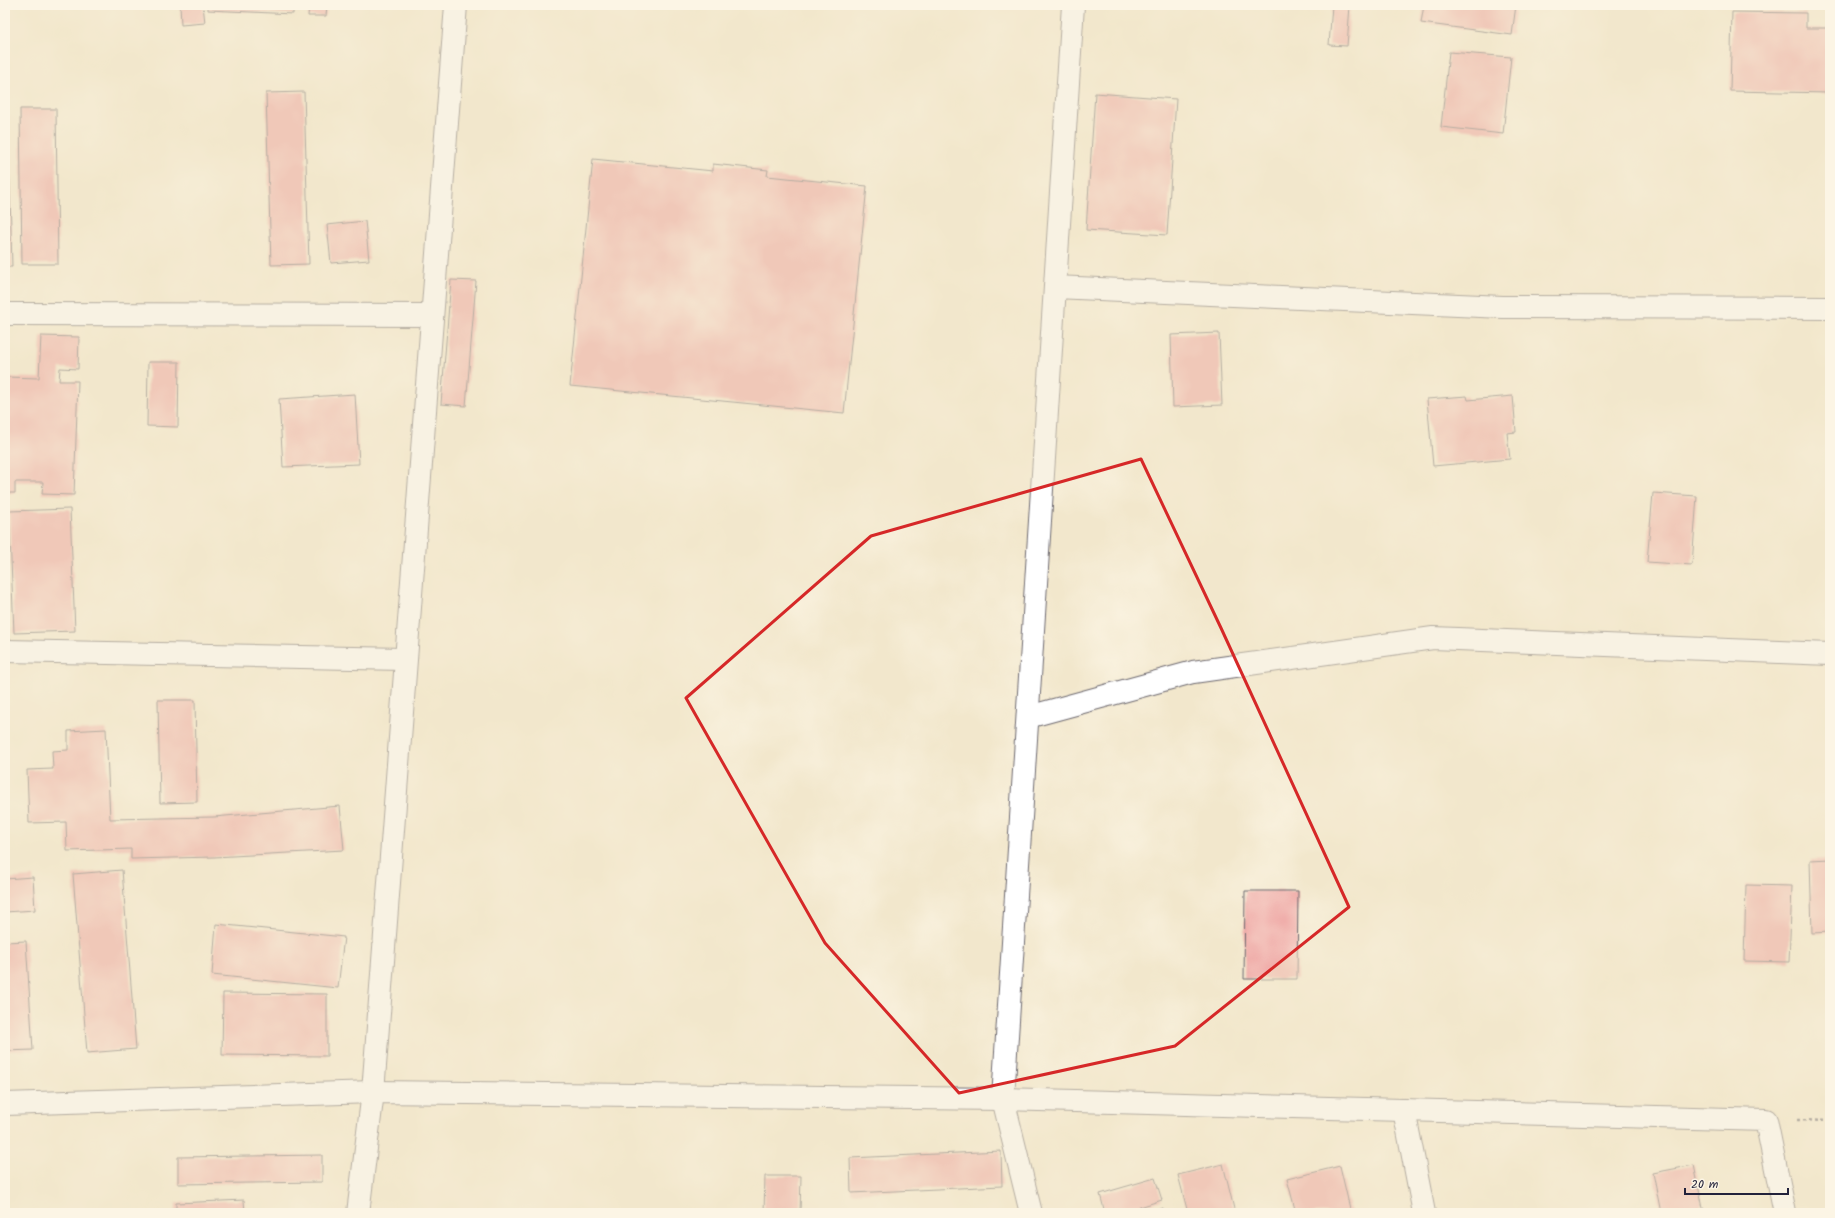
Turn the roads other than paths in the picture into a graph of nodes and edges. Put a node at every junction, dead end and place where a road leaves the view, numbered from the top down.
1 (456, 5) edge
2 (1073, 5) edge
3 (1055, 287) junction
4 (1830, 308) edge
5 (5, 314) edge
6 (432, 315) junction
7 (5, 651) edge
8 (1830, 654) edge
9 (405, 659) junction
10 (1028, 717) junction
11 (373, 1092) junction
12 (1004, 1099) junction
13 (5, 1104) edge
14 (1404, 1110) junction
15 (358, 1213) edge
16 (1031, 1213) edge
17 (1424, 1213) edge
18 (1785, 1213) edge

1 - 6 street
2 - 3 street
3 - 4 street
3 - 10 street
5 - 6 street
6 - 9 street
7 - 9 street
8 - 10 street
9 - 11 street
10 - 12 street
11 - 12 street
11 - 13 street
11 - 15 street
12 - 14 street
12 - 16 street
14 - 17 street
14 - 18 street

